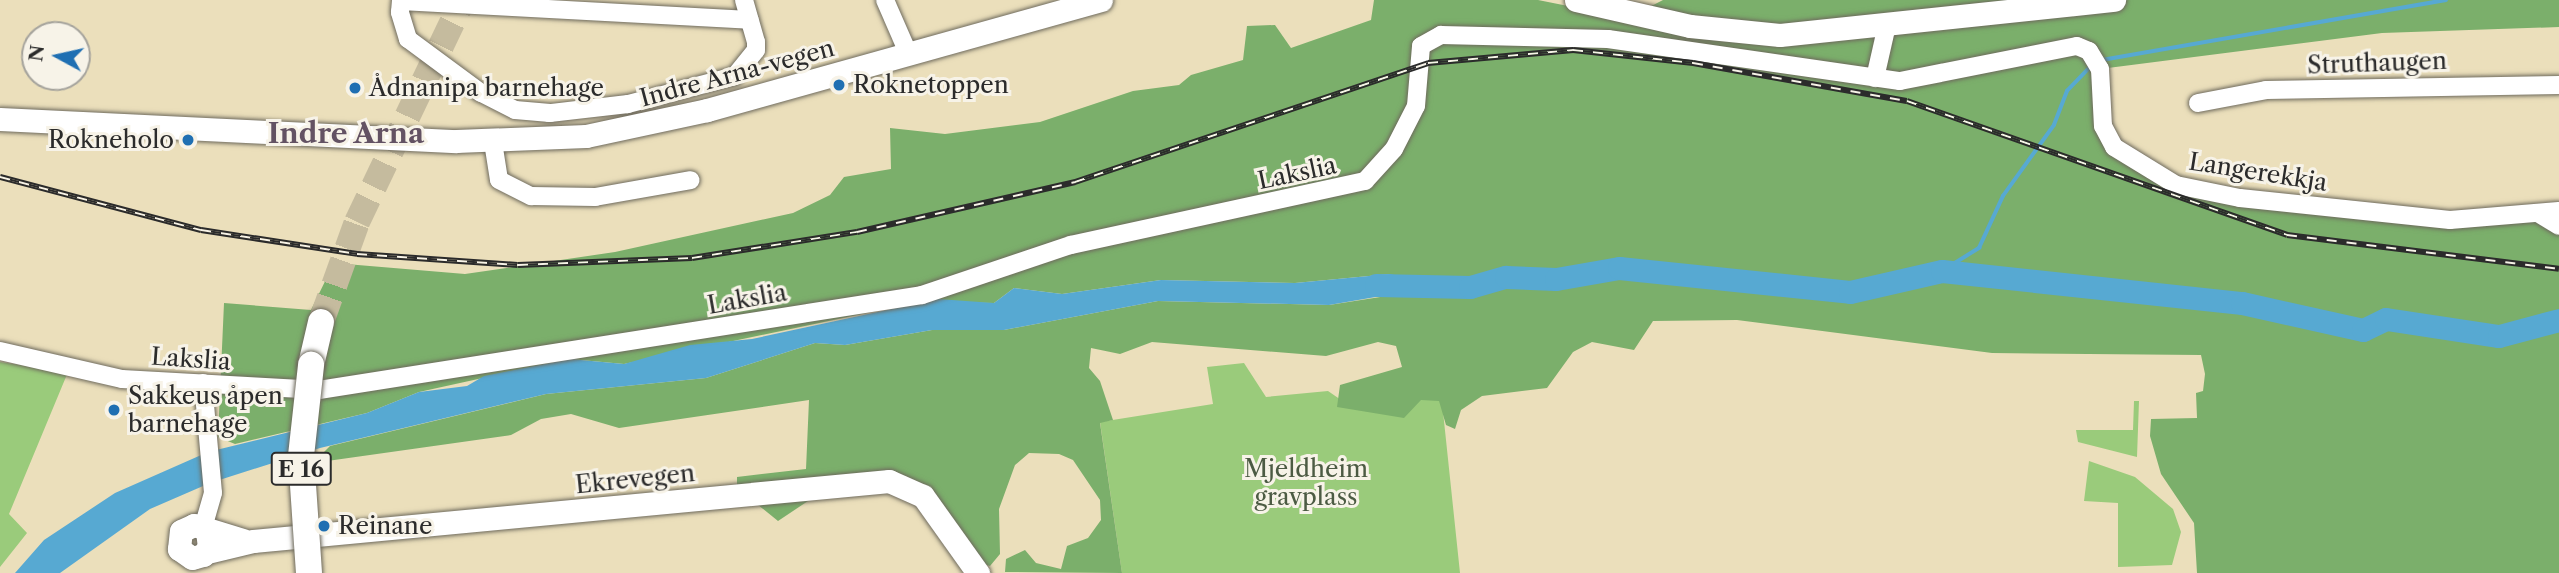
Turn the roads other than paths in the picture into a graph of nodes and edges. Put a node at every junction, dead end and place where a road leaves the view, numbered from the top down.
1 (744, 0) edge
2 (885, 0) edge
3 (1101, 0) edge
4 (1576, 0) edge
5 (2114, 0) edge
6 (749, 20) junction
7 (1887, 25) junction
8 (908, 53) junction
9 (1875, 78) junction
10 (2559, 85) edge
11 (2198, 103) dead end
12 (0, 119) edge
13 (493, 142) junction
14 (691, 180) dead end
15 (2559, 211) edge
16 (2541, 215) junction
17 (2559, 226) edge
18 (321, 322) tunnel mouth
19 (0, 351) edge
20 (203, 383) junction
21 (197, 548) edge
22 (179, 573) edge
23 (309, 573) edge
24 (978, 573) edge

1 - 6 street
2 - 8 street
3 - 8 main road, Indre Arna-vegen
4 - 7 main road
5 - 7 main road
6 - 6 street
7 - 9 street
8 - 13 main road, Indre Arna-vegen
9 - 16 street, Langerekkja
9 - 20 street, Lakslia
10 - 11 street, Struthaugen
12 - 13 main road, Indre Arna-vegen
13 - 14 street
15 - 16 street, Langerekkja
16 - 17 street
18 - 23 highway, E 16, bridge
19 - 20 street, Lakslia
20 - 21 street
21 - 22 main road
21 - 24 main road, Ekrevegen

